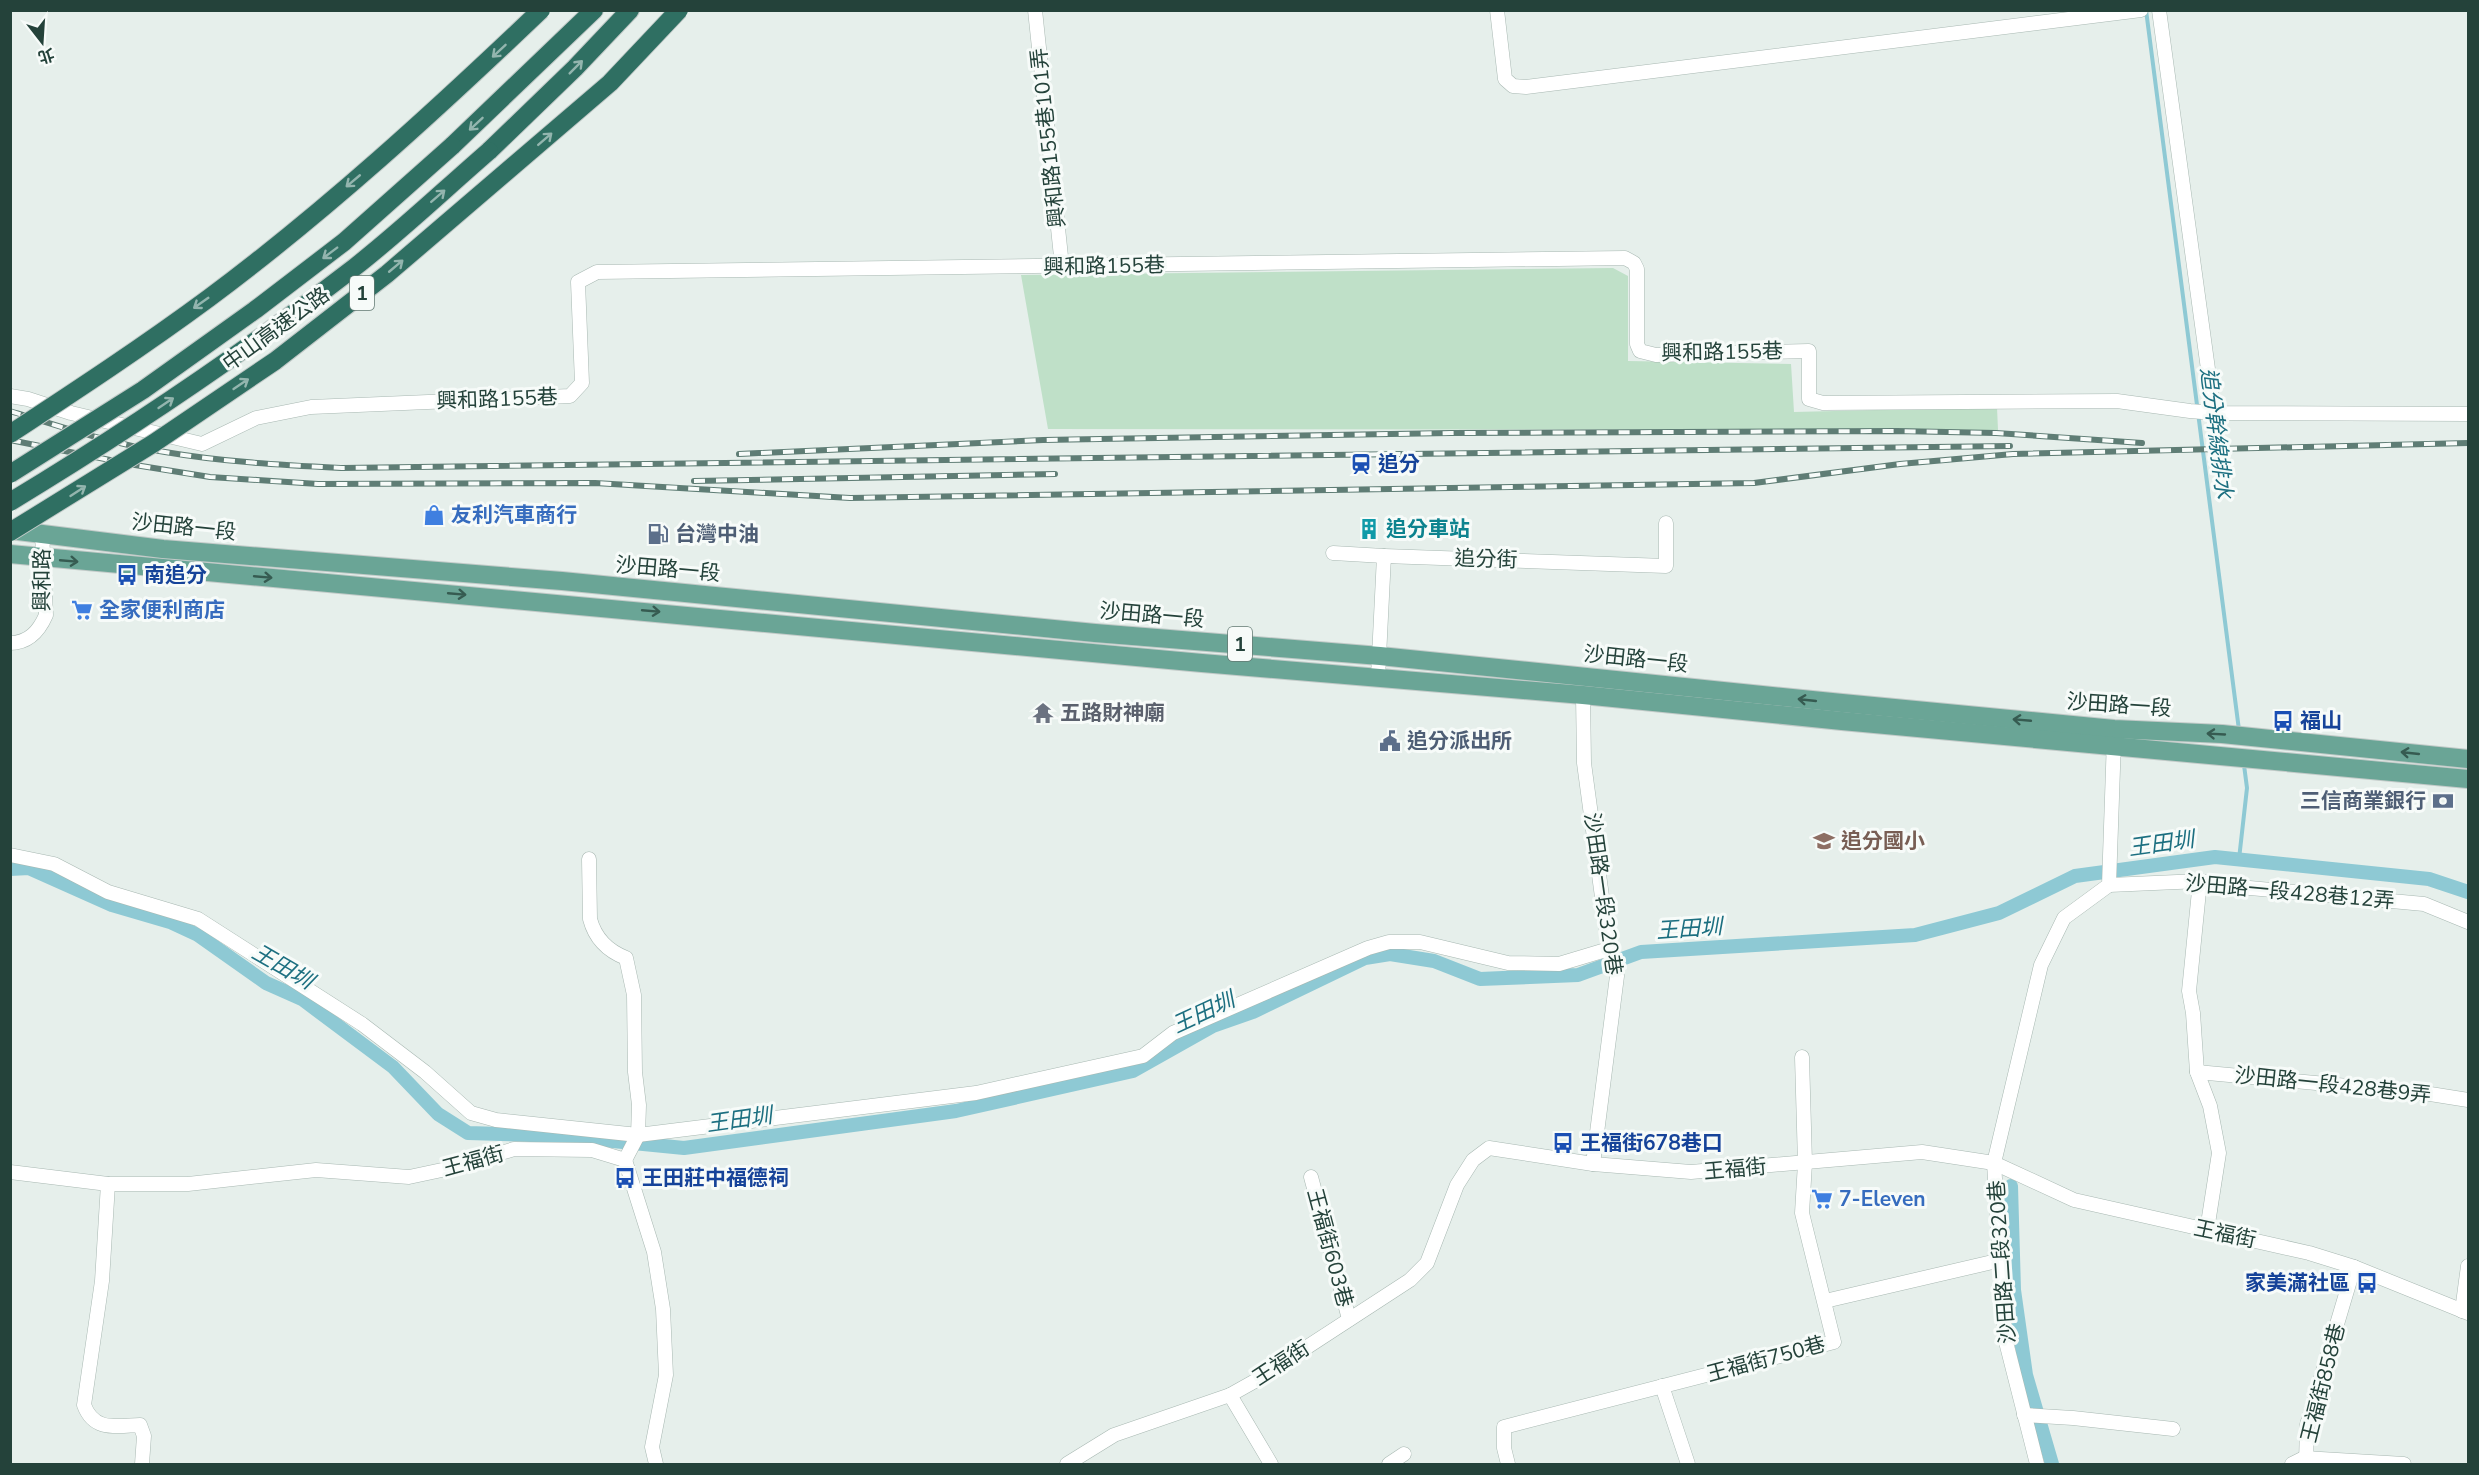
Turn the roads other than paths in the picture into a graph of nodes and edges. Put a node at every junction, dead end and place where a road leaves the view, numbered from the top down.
1 (541, 10) edge
2 (594, 10) edge
3 (630, 10) edge
4 (679, 10) edge
5 (1035, 10) edge
6 (1497, 10) edge
7 (2141, 10) edge
8 (2159, 10) edge
9 (1062, 266) junction
10 (10, 396) edge
11 (2214, 413) junction
12 (2469, 414) edge
13 (10, 434) edge
14 (10, 474) edge
15 (10, 502) edge
16 (1666, 523) dead end
17 (10, 531) edge
18 (42, 533) junction
19 (1333, 553) dead end
20 (10, 554) edge
21 (1384, 556) junction
22 (42, 558) junction
23 (10, 643) edge
24 (1380, 656) junction
25 (1378, 677) junction
26 (1583, 695) junction
27 (1842, 712) junction
28 (2114, 737) junction
29 (2469, 759) edge
30 (2469, 779) edge
31 (10, 855) edge
32 (589, 859) dead end
33 (2200, 881) junction
34 (2109, 885) junction
35 (2469, 922) edge
36 (1609, 949) junction
37 (1802, 1057) dead end
38 (2197, 1072) junction
39 (2469, 1100) edge
40 (638, 1135) junction
41 (625, 1160) junction
42 (1805, 1163) junction
43 (1995, 1163) junction
44 (1593, 1164) junction
45 (10, 1172) edge
46 (1311, 1177) dead end
47 (108, 1184) junction
48 (2207, 1230) junction
49 (2001, 1260) junction
50 (2469, 1266) edge
51 (2355, 1267) junction
52 (1825, 1301) junction
53 (2465, 1312) edge
54 (1348, 1318) junction
55 (1662, 1386) junction
56 (1230, 1395) junction
57 (2024, 1415) junction
58 (2173, 1429) dead end
59 (1404, 1454) dead end
60 (2301, 1462) edge
61 (142, 1464) edge
62 (656, 1464) edge
63 (1067, 1464) edge
64 (1271, 1464) edge
65 (1389, 1464) edge
66 (1508, 1464) edge
67 (1688, 1464) edge
68 (2037, 1464) edge
69 (2404, 1464) edge

1 -> 13 highway, bridge
2 -> 14 highway, 中山高速公路 / 1, bridge
15 -> 3 highway, 中山高速公路 / 1, bridge
17 -> 4 highway, 中山高速公路 / 1, bridge
5 - 9 street, 興和路155巷101弄
6 - 7 street
8 - 11 street
9 - 10 street, 興和路155巷
9 - 11 street, 興和路155巷
11 - 12 street
16 - 21 street, 追分街
17 - 18 main road, 沙田路一段 / 1
18 - 22 street, 興和路
18 - 24 main road, 沙田路一段 / 1
19 - 21 street
20 - 22 main road, 沙田路一段 / 1
21 - 24 street
22 - 23 street, 興和路
22 -> 25 main road, 沙田路一段 / 1
24 - 25 street
27 -> 24 main road, 沙田路一段 / 1
25 - 26 main road, 沙田路一段 / 1
26 - 27 main road, 沙田路一段 / 1
26 - 36 street, 沙田路一段320巷
27 - 28 main road, 沙田路一段 / 1
29 -> 28 main road, 沙田路一段 / 1
28 - 30 main road, 沙田路一段 / 1
28 - 34 street
31 - 40 street
32 - 40 street
33 - 34 street, 沙田路一段428巷12弄
33 - 35 street, 沙田路一段428巷12弄
33 - 38 street
34 - 43 street
36 - 40 street
36 - 44 street, 沙田路一段320巷
37 - 42 street, 王福街750巷
38 - 39 street, 沙田路一段428巷9弄
38 - 48 street
40 - 41 street
41 - 47 street, 王福街
41 - 62 street
42 - 43 street, 王福街
42 - 44 street, 王福街
42 - 52 street, 王福街750巷
43 - 48 street, 王福街
43 - 49 street, 沙田路二段320巷
44 - 54 street, 王福街
45 - 47 street, 王福街
46 - 54 street, 王福街603巷
47 - 61 street
48 - 51 street, 王福街
49 - 52 street
49 - 57 street, 沙田路二段320巷
50 - 53 street
51 - 53 street, 王福街
51 - 60 street, 王福街858巷
52 - 55 street, 王福街750巷
54 - 56 street, 王福街
55 - 66 street, 王福街750巷
55 - 67 street
56 - 63 street, 王福街
56 - 64 street
57 - 58 street
57 - 68 street, 沙田路二段320巷
59 - 65 street
60 - 69 street

